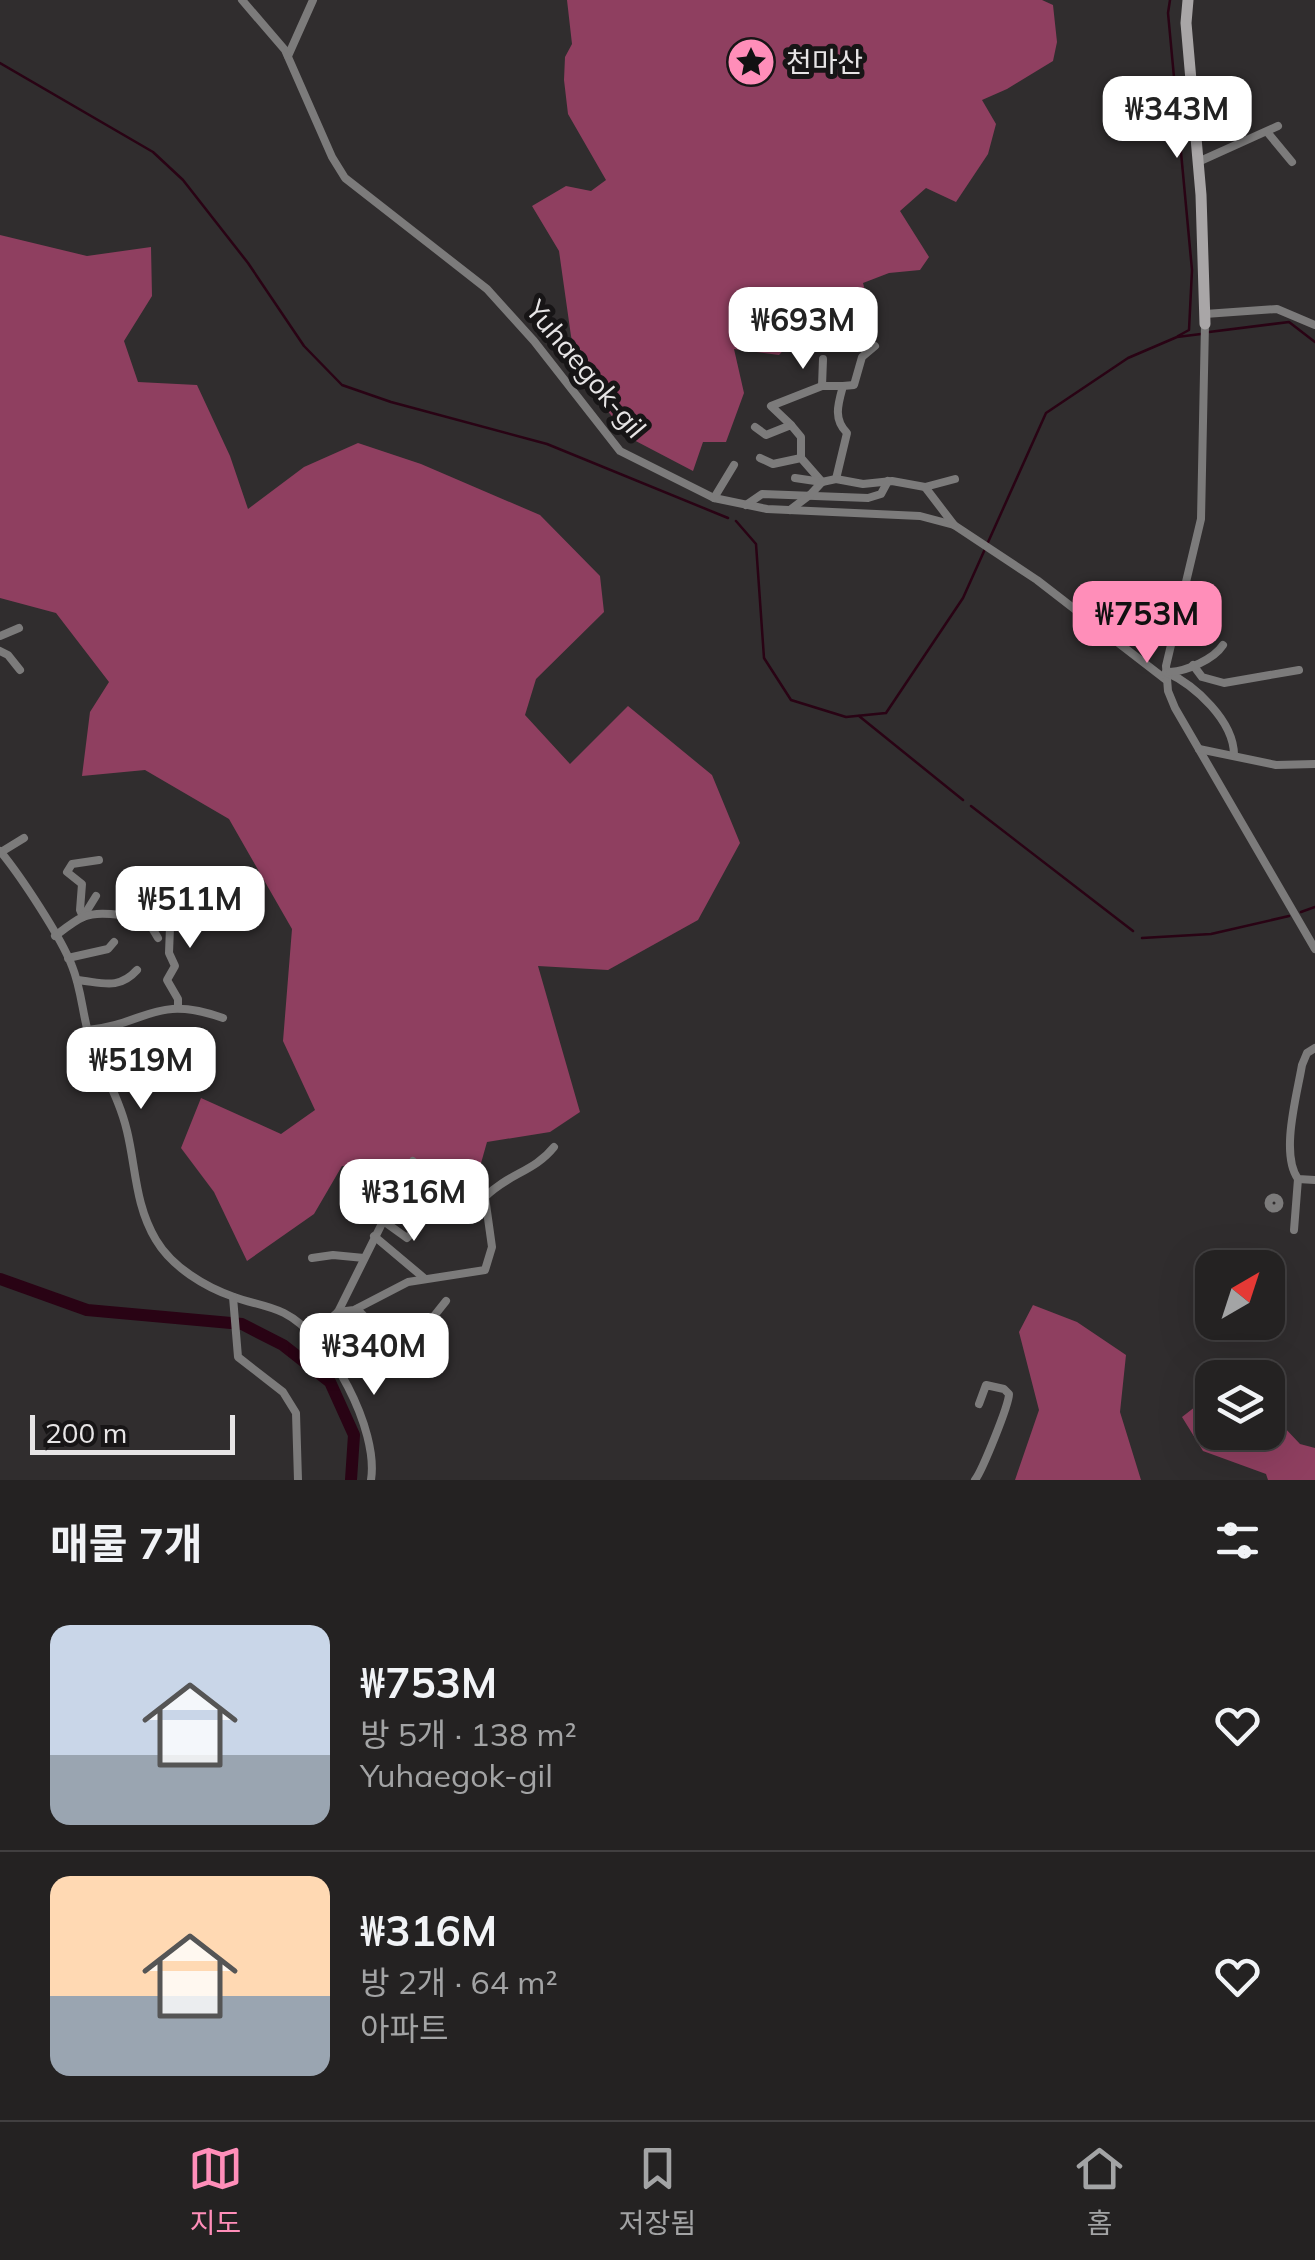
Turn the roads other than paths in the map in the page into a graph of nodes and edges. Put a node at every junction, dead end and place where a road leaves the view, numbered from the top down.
1 (242, 0) edge
2 (314, 0) edge
3 (1188, 0) edge
4 (288, 56) junction
5 (1278, 126) dead end
6 (1268, 133) junction
7 (1198, 162) junction
8 (1292, 162) dead end
9 (1205, 319) junction
10 (1315, 325) edge
11 (875, 346) dead end
12 (824, 359) dead end
13 (822, 386) junction
14 (842, 386) junction
15 (791, 425) junction
16 (755, 427) dead end
17 (760, 458) dead end
18 (801, 458) junction
19 (734, 466) dead end
20 (795, 478) dead end
21 (955, 479) dead end
22 (836, 480) junction
23 (888, 481) junction
24 (822, 482) junction
25 (925, 488) junction
26 (714, 498) junction
27 (806, 498) junction
28 (746, 504) junction
29 (789, 510) junction
30 (954, 525) junction
31 (19, 628) dead end
32 (0, 636) edge
33 (1223, 644) dead end
34 (0, 651) edge
35 (1193, 665) junction
36 (20, 670) dead end
37 (1298, 670) dead end
38 (1166, 676) junction
39 (1200, 749) junction
40 (1234, 755) junction
41 (1315, 764) edge
42 (24, 838) dead end
43 (1, 852) edge
44 (100, 860) dead end
45 (96, 896) dead end
46 (83, 917) junction
47 (146, 918) junction
48 (55, 936) junction
49 (158, 938) dead end
50 (114, 942) dead end
51 (1315, 949) edge
52 (68, 958) junction
53 (138, 970) dead end
54 (77, 980) junction
55 (178, 1008) junction
56 (222, 1018) dead end
57 (106, 1028) junction
58 (88, 1030) junction
59 (129, 1041) dead end
60 (1315, 1048) edge
61 (554, 1146) dead end
62 (413, 1161) dead end
63 (1298, 1179) junction
64 (1315, 1180) edge
65 (1279, 1204) dead end
66 (1295, 1205) junction
67 (382, 1220) junction
68 (1294, 1230) dead end
69 (410, 1234) dead end
70 (374, 1236) junction
71 (312, 1258) dead end
72 (364, 1258) junction
73 (424, 1278) junction
74 (233, 1297) junction
75 (446, 1301) dead end
76 (357, 1309) junction
77 (338, 1312) junction
78 (312, 1335) junction
79 (979, 1404) dead end
80 (298, 1480) edge
81 (372, 1480) edge
82 (975, 1480) edge

1 - 4 street, Yuhaegok-gil
2 - 4 street
3 - 7 street
4 - 26 street, Yuhaegok-gil
5 - 6 street
6 - 7 street
6 - 8 street
7 - 9 street
9 - 10 street
9 - 38 street
11 - 14 street
12 - 13 street
13 - 14 street
13 - 15 street
14 - 22 street
15 - 16 street
15 - 18 street
17 - 18 street
18 - 24 street
19 - 26 street
20 - 24 street
21 - 25 street
22 - 23 street
22 - 24 street
23 - 25 street
23 - 27 street
24 - 27 street
25 - 30 street
26 - 28 street, Yuhaegok-gil
27 - 28 street
27 - 29 street
28 - 29 street, Yuhaegok-gil
29 - 30 street, Yuhaegok-gil
30 - 38 street, Yuhaegok-gil
31 - 32 street
33 - 35 street
34 - 36 street
35 - 37 street
35 - 38 street
38 - 39 street
38 - 40 street, Yuhaegok-gil
39 - 40 street
39 - 51 street
40 - 41 street
42 - 43 street
43 - 48 street
44 - 46 street
45 - 46 street
46 - 47 street
46 - 48 street
47 - 49 street
47 - 55 street
48 - 52 street
50 - 52 street
52 - 54 street
53 - 54 street
54 - 58 street
55 - 56 street
55 - 57 street
57 - 58 street
57 - 59 street
58 - 74 street
60 - 63 street
61 - 73 street
62 - 67 street
63 - 64 street
63 - 66 street
65 - 66 street
66 - 68 street
67 - 69 street
67 - 70 street
70 - 72 street
70 - 73 street
71 - 72 street
72 - 77 street
73 - 76 street
74 - 78 street
74 - 80 street
75 - 76 street
76 - 77 street
77 - 78 street
78 - 81 street
79 - 82 street

